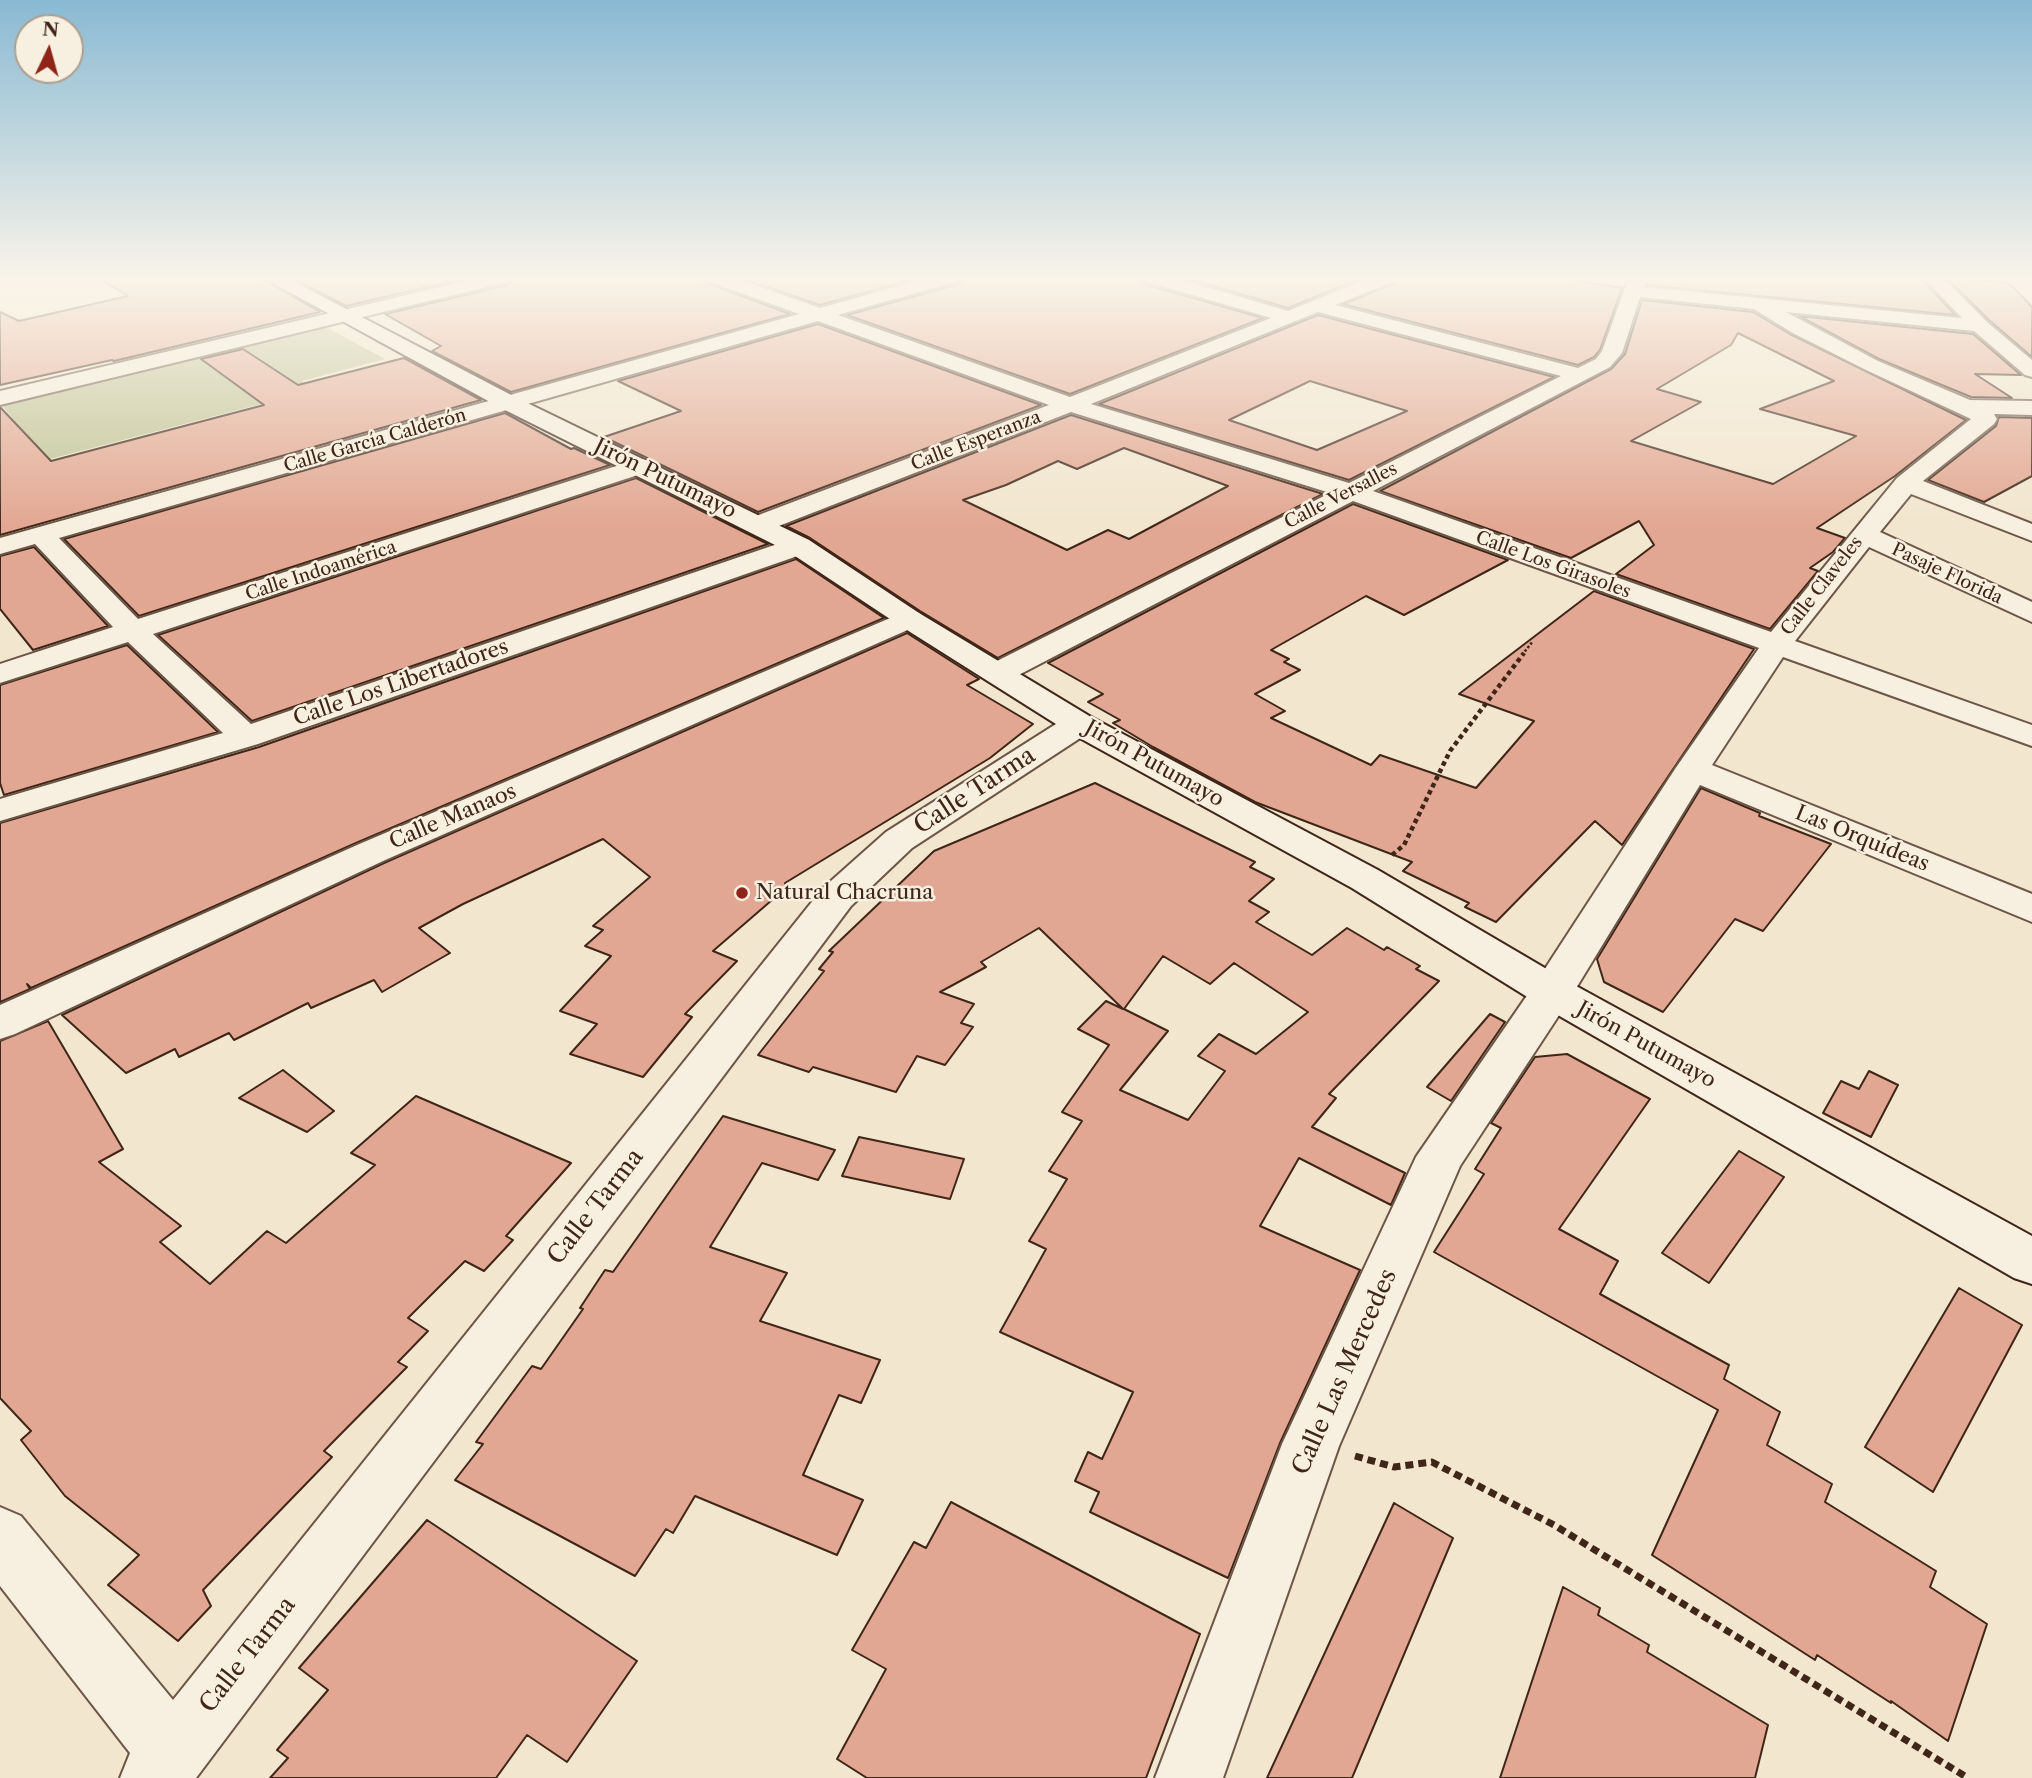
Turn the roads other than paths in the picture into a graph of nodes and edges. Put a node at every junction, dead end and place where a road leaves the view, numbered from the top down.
1 (144, 360) edge
2 (428, 360) edge
3 (664, 360) edge
4 (945, 360) edge
5 (1183, 360) edge
6 (1524, 360) edge
7 (1606, 360) edge
8 (1861, 360) edge
9 (1582, 375) junction
10 (6, 391) edge
11 (509, 403) junction
12 (1070, 405) junction
13 (1968, 407) junction
14 (2032, 408) edge
15 (641, 466) junction
16 (1906, 483) junction
17 (1349, 491) junction
18 (757, 525) junction
19 (2032, 533) edge
20 (41, 534) junction
21 (1863, 534) junction
22 (0, 546) edge
23 (799, 546) junction
24 (2032, 613) edge
25 (909, 620) junction
26 (134, 632) junction
27 (1776, 645) junction
28 (998, 673) junction
29 (0, 674) edge
30 (1079, 724) junction
31 (2032, 736) edge
32 (246, 737) junction
33 (1692, 769) junction
34 (0, 810) edge
35 (2032, 909) edge
36 (1552, 992) junction
37 (0, 1023) edge
38 (2032, 1262) edge
39 (0, 1537) edge
40 (163, 1765) edge
41 (1189, 1778) edge

1 - 10 street
2 - 11 street, Jirón Putumayo
3 - 11 street, Calle García Calderón
4 - 12 street, Calle Los Girasoles
5 - 12 street, Calle Esperanza
6 - 9 street
7 - 9 street, Calle Versalles
8 - 13 street
9 - 17 street, Calle Versalles
11 - 15 street, Jirón Putumayo
11 - 20 street, Calle García Calderón
12 - 17 street, Calle Los Girasoles
12 - 18 street, Calle Esperanza
13 - 14 street
13 - 16 street, Calle Claveles
15 - 18 street, Jirón Putumayo
15 - 26 street, Calle Indoamérica
16 - 19 street
16 - 21 street, Calle Claveles
17 - 27 street, Calle Los Girasoles
17 - 28 street, Calle Versalles
18 - 23 street, Jirón Putumayo
20 - 22 street, Calle García Calderón
20 - 26 street
21 - 24 street, Pasaje Florida
21 - 27 street, Calle Claveles
23 - 25 street, Jirón Putumayo
23 - 32 street, Calle Los Libertadores
25 - 28 street, Jirón Putumayo
25 - 37 street, Calle Manaos
26 - 29 street, Calle Indoamérica
26 - 32 street
27 - 31 street, Calle Los Girasoles
27 - 33 street, Calle Claveles
28 - 30 street, Jirón Putumayo
30 - 36 street, Jirón Putumayo
30 - 40 street, Calle Tarma
32 - 34 street, Calle Los Libertadores
33 - 35 street, Las Orquídeas
33 - 36 street, Calle Claveles
36 - 38 street, Jirón Putumayo
36 - 41 street, Calle Las Mercedes
39 - 40 street

